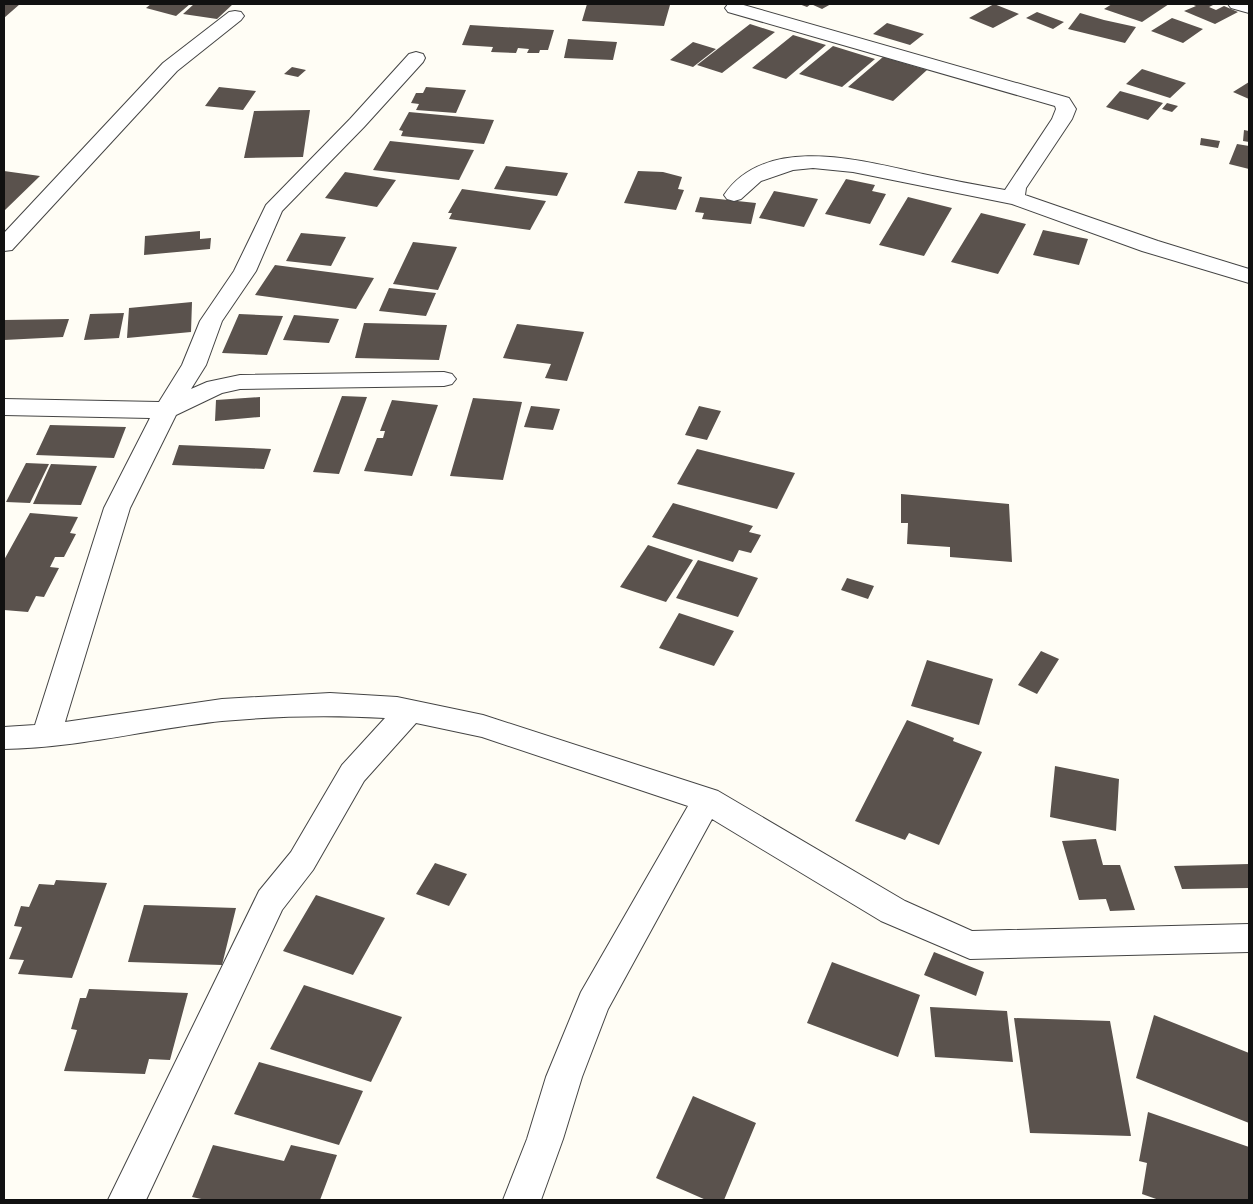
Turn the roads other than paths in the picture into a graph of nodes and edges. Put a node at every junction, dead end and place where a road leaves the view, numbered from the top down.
1 (1237, 4) edge
2 (734, 8) dead end
3 (1249, 8) edge
4 (235, 16) dead end
5 (416, 58) dead end
6 (734, 195) dead end
7 (1018, 199) junction
8 (4, 245) edge
9 (1249, 276) edge
10 (444, 379) dead end
11 (4, 407) edge
12 (166, 410) junction
13 (410, 711) junction
14 (46, 736) junction
15 (4, 738) edge
16 (707, 800) junction
17 (1249, 938) edge
18 (127, 1200) edge
19 (522, 1200) edge

1 - 3 street
2 - 7 street
4 - 8 street
5 - 12 street
6 - 7 street
7 - 9 street
10 - 12 street
11 - 12 street
12 - 14 street
13 - 14 street
13 - 16 street
13 - 18 street
14 - 15 street
16 - 17 street
16 - 19 street

